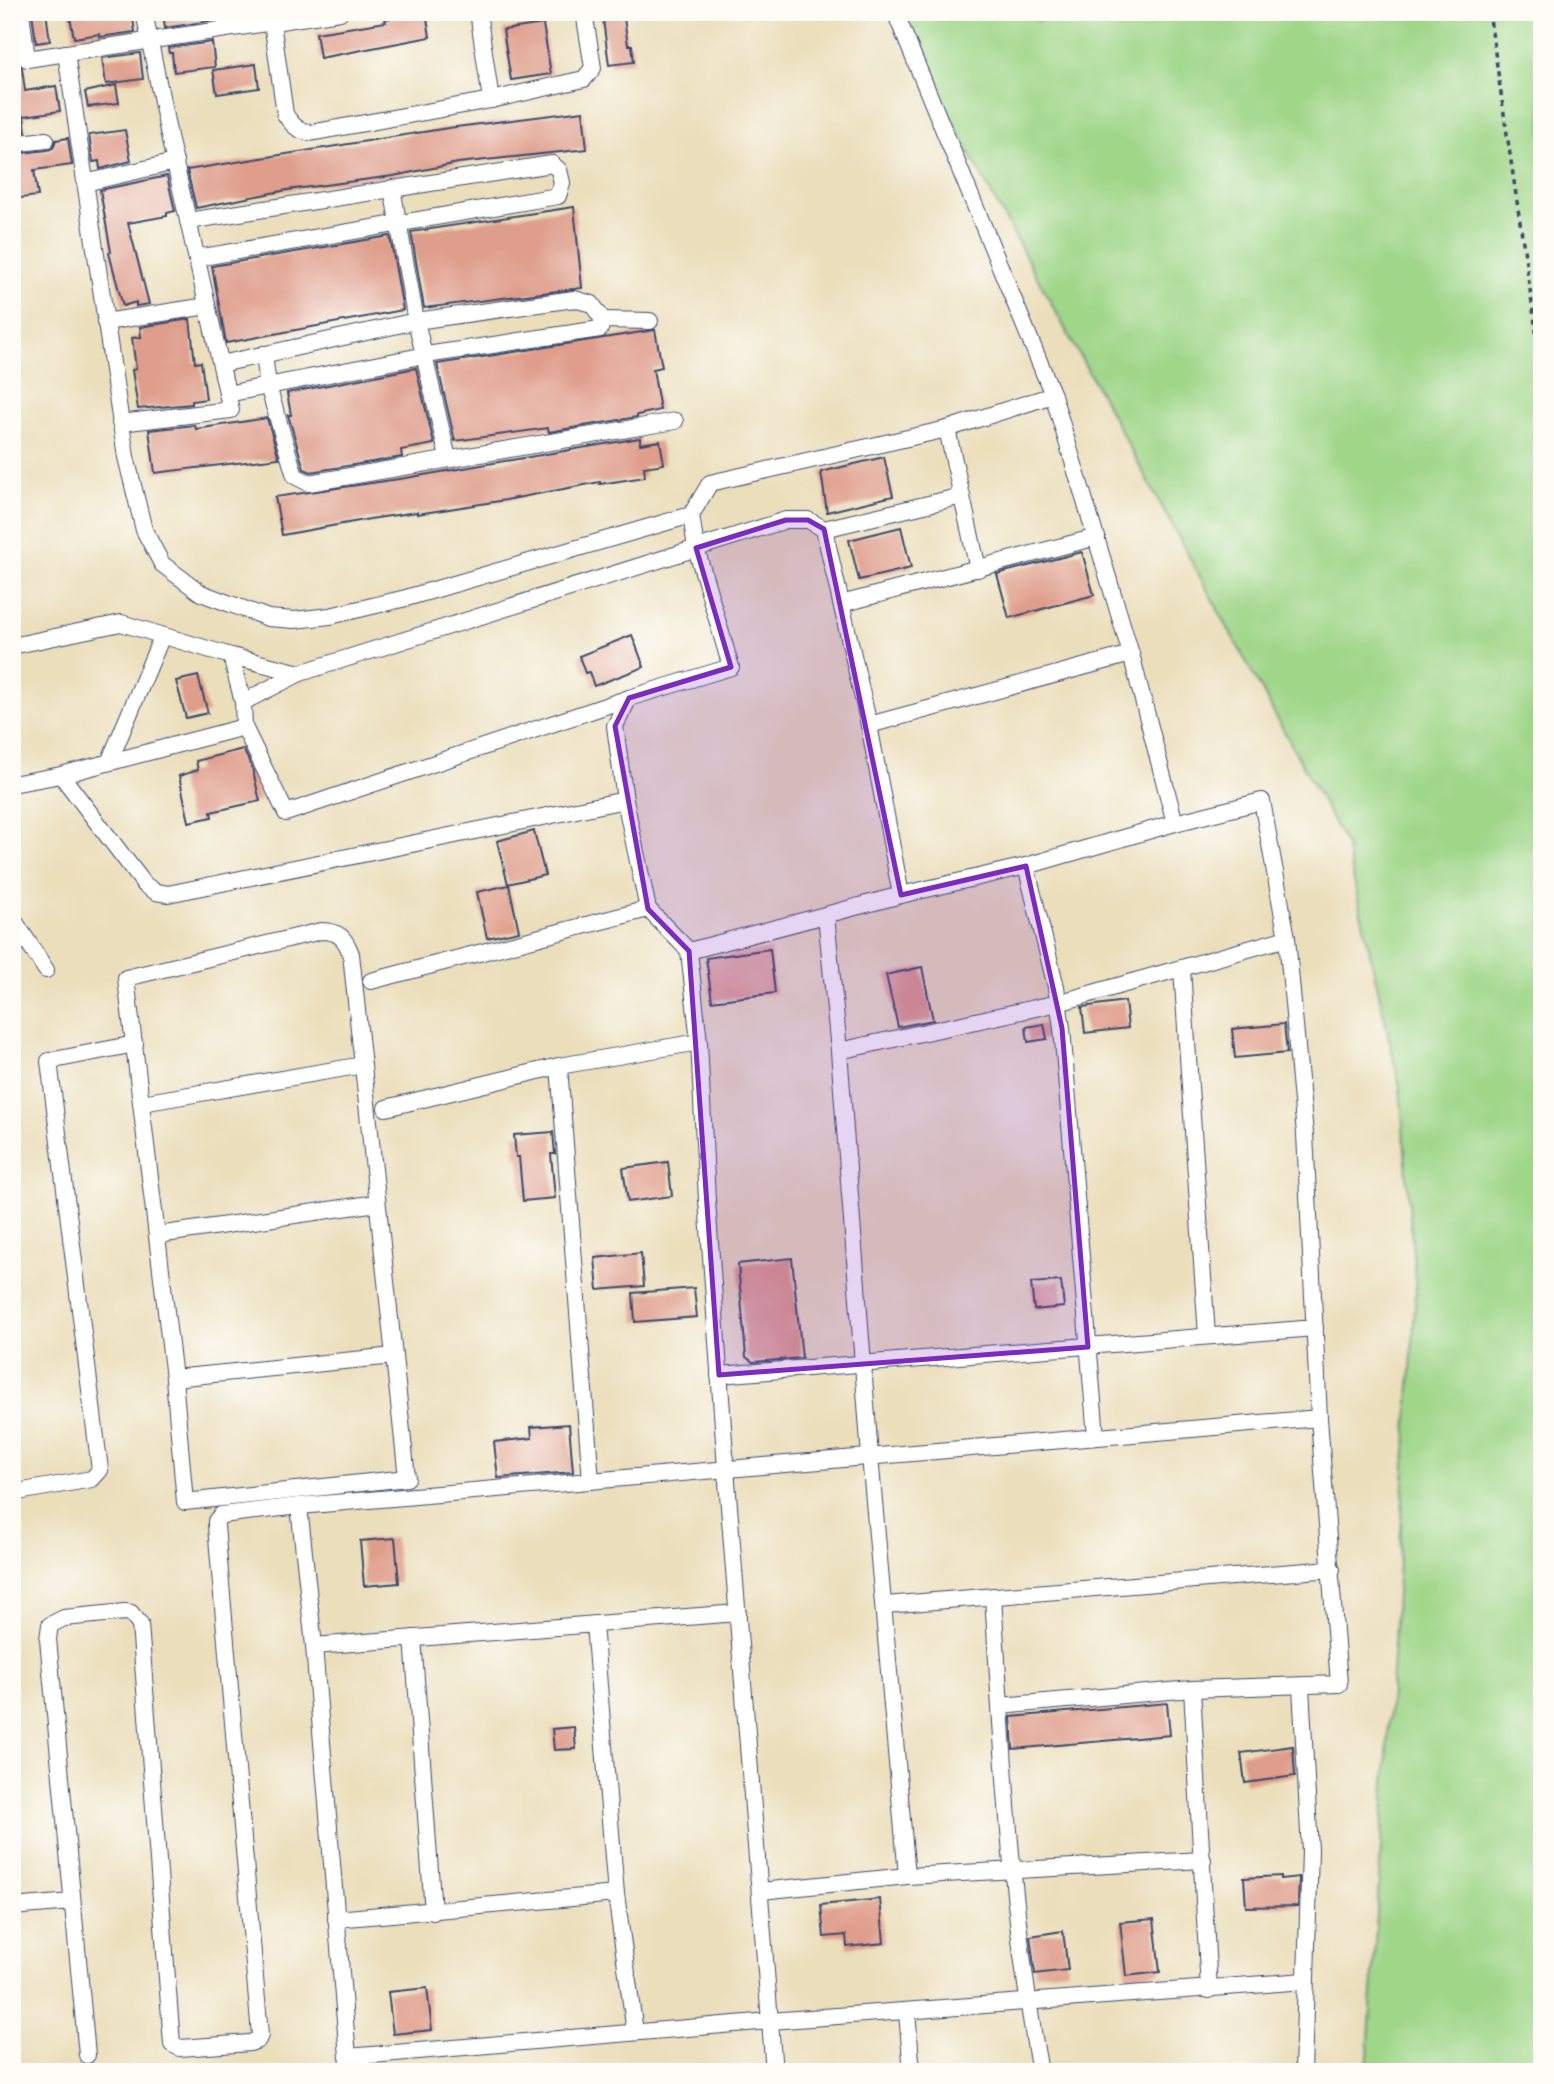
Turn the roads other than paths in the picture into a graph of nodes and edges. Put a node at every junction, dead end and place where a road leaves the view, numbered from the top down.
1 (21, 12) edge
2 (144, 12) edge
3 (340, 12) edge
4 (478, 12) edge
5 (584, 12) edge
6 (895, 12) edge
7 (272, 22) junction
8 (149, 40) junction
9 (66, 53) junction
10 (491, 100) junction
11 (46, 140) dead end
12 (12, 144) edge
13 (175, 162) junction
14 (85, 183) junction
15 (392, 188) junction
16 (188, 221) junction
17 (399, 223) junction
18 (197, 258) junction
19 (207, 306) junction
20 (603, 320) junction
21 (416, 321) junction
22 (650, 321) dead end
23 (105, 322) junction
24 (264, 354) junction
25 (426, 355) junction
26 (220, 364) junction
27 (268, 386) junction
28 (227, 394) junction
29 (1053, 395) junction
30 (675, 421) dead end
31 (120, 423) junction
32 (947, 429) junction
33 (448, 458) junction
34 (962, 496) junction
35 (691, 515) junction
36 (824, 529) junction
37 (1097, 537) junction
38 (695, 548) junction
39 (978, 569) junction
40 (841, 604) junction
41 (162, 636) junction
42 (12, 646) edge
43 (1131, 654) junction
44 (231, 656) junction
45 (300, 673) junction
46 (629, 698) junction
47 (243, 702) junction
48 (869, 725) junction
49 (244, 727) junction
50 (110, 760) junction
51 (61, 775) junction
52 (12, 784) edge
53 (625, 800) junction
54 (1175, 823) junction
55 (1026, 866) junction
56 (901, 895) junction
57 (648, 909) junction
58 (825, 915) junction
59 (12, 917) edge
60 (1287, 938) junction
61 (690, 951) junction
62 (1182, 969) junction
63 (46, 970) dead end
64 (372, 981) dead end
65 (1058, 1003) junction
66 (699, 1042) junction
67 (135, 1044) junction
68 (839, 1051) junction
69 (363, 1065) junction
70 (559, 1066) junction
71 (142, 1104) junction
72 (386, 1108) dead end
73 (377, 1203) junction
74 (158, 1235) junction
75 (1315, 1328) junction
76 (1207, 1336) junction
77 (1087, 1347) junction
78 (394, 1356) junction
79 (865, 1362) junction
80 (719, 1375) junction
81 (174, 1378) junction
82 (1319, 1418) junction
83 (1096, 1437) junction
84 (870, 1456) junction
85 (726, 1469) junction
86 (591, 1480) junction
87 (12, 1493) edge
88 (299, 1506) junction
89 (1332, 1569) junction
90 (993, 1596) junction
91 (885, 1605) junction
92 (738, 1613) junction
93 (594, 1624) junction
94 (413, 1638) junction
95 (314, 1646) junction
96 (1301, 1686) junction
97 (1192, 1689) junction
98 (1000, 1706) junction
99 (1203, 1860) junction
100 (1011, 1871) junction
101 (907, 1876) junction
102 (761, 1891) junction
103 (615, 1894) junction
104 (72, 1902) junction
105 (12, 1907) edge
106 (433, 1912) junction
107 (336, 1919) junction
108 (1305, 1982) junction
109 (1209, 1990) junction
110 (1027, 2003) junction
111 (907, 2012) junction
112 (770, 2021) junction
113 (635, 2032) junction
114 (87, 2055) dead end
115 (774, 2072) edge
116 (912, 2072) edge
117 (1040, 2072) edge
118 (1303, 2072) edge

1 - 9 street
2 - 8 street
3 - 7 street
4 - 10 street
5 - 10 street
6 - 29 street
7 - 8 street
7 - 10 street
8 - 9 street
8 - 13 street
9 - 14 street
11 - 12 street
13 - 14 street
13 - 16 street
14 - 23 street
15 - 16 street
15 - 17 street
15 - 17 street
16 - 18 street
17 - 18 street
17 - 21 street
18 - 19 street
19 - 23 street
19 - 26 street
20 - 21 street
20 - 22 street
20 - 25 street
21 - 24 street
21 - 25 street
23 - 31 street
24 - 26 street
24 - 27 street
25 - 27 street
25 - 33 street
26 - 28 street
27 - 28 street
27 - 33 street
28 - 31 street
29 - 32 street
29 - 37 street
30 - 33 street
31 - 35 street
32 - 34 street
32 - 35 street
34 - 36 street
34 - 39 street
35 - 38 street
36 - 38 street
36 - 40 street
37 - 39 street
37 - 43 street
38 - 45 street
38 - 46 street
39 - 40 street
40 - 48 street
41 - 42 street
41 - 44 street
41 - 50 street
43 - 48 street
43 - 54 street
44 - 45 street
44 - 47 street
45 - 47 street
46 - 49 street
46 - 53 street
47 - 49 street
48 - 56 street
49 - 50 street
50 - 51 street
51 - 52 street
51 - 53 street
53 - 57 street
54 - 55 street
54 - 60 street
55 - 56 street
55 - 65 street
56 - 58 street
57 - 61 street
57 - 64 street
58 - 61 street
58 - 68 street
59 - 63 street
60 - 62 street
60 - 75 street
61 - 66 street
62 - 65 street
62 - 76 street
65 - 68 street
65 - 77 street
66 - 70 street
66 - 80 street
67 - 69 street
67 - 71 street
67 - 87 street
68 - 79 street
69 - 71 street
69 - 73 street
70 - 72 street
70 - 86 street
71 - 74 street
73 - 74 street
73 - 78 street
74 - 81 street
75 - 76 street
75 - 82 street
76 - 77 street
77 - 79 street
77 - 83 street
78 - 81 street
78 - 81 street
79 - 80 street
79 - 84 street
80 - 85 street
82 - 83 street
82 - 89 street
83 - 84 street
84 - 85 street
84 - 91 street
85 - 86 street
85 - 92 street
86 - 88 street
88 - 95 street
88 - 104 street
89 - 90 street
89 - 96 street
90 - 91 street
90 - 98 street
91 - 101 street
92 - 93 street
92 - 102 street
93 - 94 street
93 - 103 street
94 - 95 street
94 - 106 street
95 - 107 street
96 - 97 street
96 - 108 street
97 - 98 street
97 - 99 street
98 - 100 street
99 - 100 street
99 - 109 street
100 - 101 street
100 - 110 street
101 - 102 street
102 - 112 street
103 - 106 street
103 - 113 street
104 - 105 street
104 - 114 street
106 - 107 street
107 - 113 street
108 - 109 street
108 - 118 street
109 - 110 street
110 - 111 street
110 - 117 street
111 - 112 street
111 - 116 street
112 - 113 street
112 - 115 street

